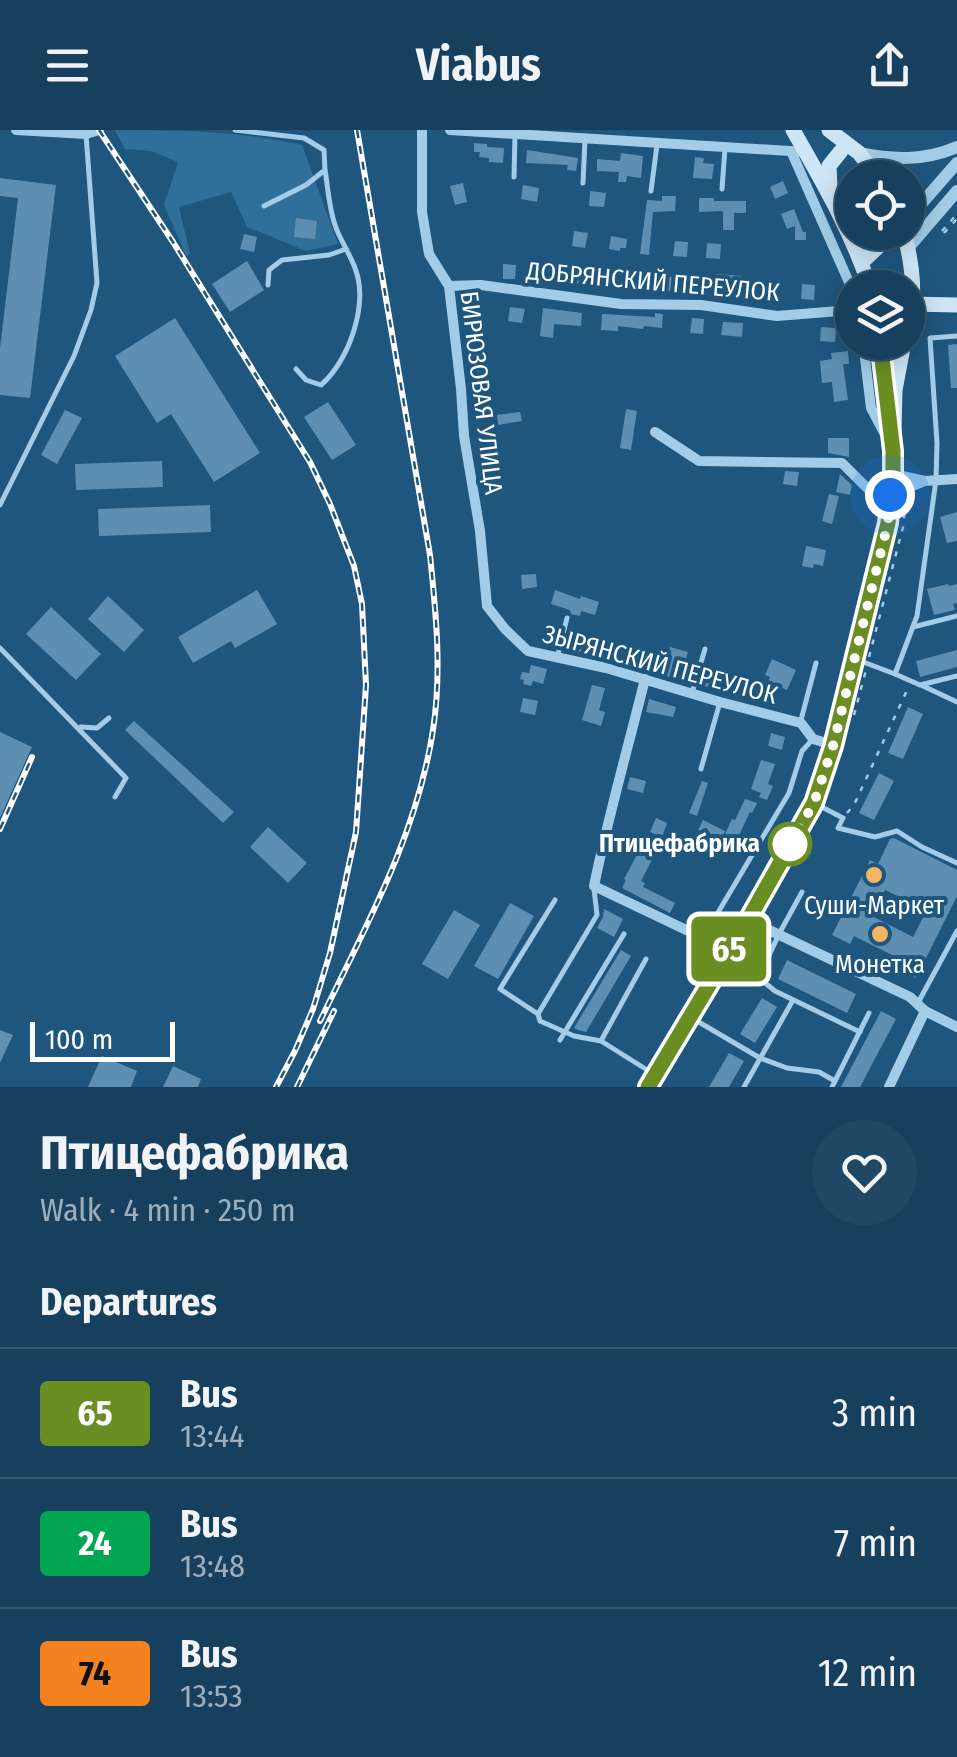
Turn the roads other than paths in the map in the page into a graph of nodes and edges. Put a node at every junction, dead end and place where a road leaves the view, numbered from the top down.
1 (16, 130) edge
2 (99, 130) edge
3 (235, 130) edge
4 (422, 130) edge
5 (450, 130) edge
6 (793, 130) edge
7 (829, 130) edge
8 (86, 134) junction
9 (515, 134) junction
10 (585, 139) junction
11 (657, 144) junction
12 (725, 148) junction
13 (957, 148) edge
14 (798, 152) junction
15 (841, 152) junction
16 (859, 153) junction
17 (864, 160) edge
18 (957, 162) edge
19 (326, 170) junction
20 (514, 177) dead end
21 (583, 183) dead end
22 (722, 189) dead end
23 (651, 191) dead end
24 (957, 191) edge
25 (925, 199) edge
26 (833, 201) junction
27 (264, 206) dead end
28 (925, 222) edge
29 (346, 248) junction
30 (875, 250) edge
31 (862, 262) junction
32 (845, 270) edge
33 (864, 270) edge
34 (268, 286) dead end
35 (449, 286) junction
36 (925, 305) edge
37 (957, 306) edge
38 (835, 311) edge
39 (957, 336) edge
40 (865, 360) edge
41 (882, 360) edge
42 (900, 360) edge
43 (296, 370) dead end
44 (655, 432) dead end
45 (892, 443) junction
46 (893, 474) junction
47 (957, 479) edge
48 (930, 481) junction
49 (890, 495) junction
50 (0, 505) edge
51 (487, 606) joint
52 (957, 616) edge
53 (567, 618) dead end
54 (913, 627) junction
55 (0, 648) edge
56 (705, 649) dead end
57 (557, 658) junction
58 (855, 659) junction
59 (816, 663) dead end
60 (895, 674) junction
61 (957, 676) edge
62 (645, 679) junction
63 (920, 685) junction
64 (692, 694) junction
65 (720, 702) junction
66 (957, 702) edge
67 (109, 718) dead end
68 (800, 723) junction
69 (78, 727) junction
70 (813, 739) junction
71 (833, 746) junction
72 (701, 769) dead end
73 (115, 797) dead end
74 (814, 803) junction
75 (957, 862) edge
76 (594, 886) junction
77 (802, 892) dead end
78 (555, 900) dead end
79 (748, 920) junction
80 (957, 931) edge
81 (624, 934) dead end
82 (779, 934) junction
83 (703, 938) junction
84 (725, 956) junction
85 (646, 958) dead end
86 (793, 1000) junction
87 (921, 1007) junction
88 (538, 1014) junction
89 (869, 1014) dead end
90 (689, 1016) junction
91 (957, 1026) edge
92 (564, 1031) junction
93 (860, 1032) junction
94 (560, 1040) dead end
95 (601, 1040) junction
96 (760, 1058) junction
97 (651, 1081) edge
98 (833, 1084) edge
99 (744, 1087) edge
100 (888, 1087) edge

1 - 8 street
2 - 8 street
3 - 19 lane
4 - 35 street, БИРЮЗОВАЯ УЛИЦА
5 - 9 street
6 - 14 main road
7 - 16 main road
8 - 50 lane
9 - 10 street
9 - 20 lane
10 - 11 street
10 - 21 lane
11 - 12 street
11 - 23 lane
12 - 14 street
12 - 22 lane
13 - 16 street
14 - 15 main road
14 - 26 main road
14 - 32 street
15 - 16 main road
15 - 26 main road
16 - 17 main road
18 - 25 street
19 - 27 lane
19 - 29 lane
24 - 28 street
26 - 31 main road
29 - 34 lane
29 - 43 lane
30 - 31 main road
31 - 33 main road
35 - 38 street, ДОБРЯНСКИЙ ПЕРЕУЛОК
35 - 51 street, БИРЮЗОВАЯ УЛИЦА
36 - 37 main road
39 - 48 lane
40 - 45 street
41 - 45 main road
42 - 45 main road
44 - 49 street
45 - 46 main road
46 - 48 street
46 - 49 main road
47 - 48 street
48 - 49 street
48 - 54 lane
49 - 58 main road
51 - 57 street, ЗЫРЯНСКИЙ ПЕРЕУЛОК
52 - 54 lane
53 - 57 lane
54 - 60 lane
55 - 69 lane
56 - 64 lane
57 - 62 street, ЗЫРЯНСКИЙ ПЕРЕУЛОК
58 - 60 lane
58 - 71 main road
59 - 68 lane
60 - 63 lane
61 - 63 lane
62 - 64 street, ЗЫРЯНСКИЙ ПЕРЕУЛОК
62 - 76 street
63 - 66 lane
64 - 65 street, ЗЫРЯНСКИЙ ПЕРЕУЛОК
65 - 68 street, ЗЫРЯНСКИЙ ПЕРЕУЛОК
65 - 72 lane
67 - 69 lane
68 - 70 street, ЗЫРЯНСКИЙ ПЕРЕУЛОК
69 - 73 lane
70 - 71 street
70 - 83 lane
71 - 74 main road
74 - 75 lane
74 - 79 main road
76 - 83 street
76 - 88 lane
77 - 82 lane
78 - 88 lane
79 - 82 street
79 - 84 main road
80 - 87 lane
81 - 92 lane
82 - 86 lane
82 - 87 street
83 - 84 street
84 - 90 main road
85 - 95 lane
86 - 93 lane
86 - 96 lane
87 - 91 street
87 - 100 street
88 - 92 lane
89 - 93 lane
90 - 96 lane
90 - 97 main road
92 - 94 lane
92 - 95 lane
93 - 98 lane
95 - 97 lane
96 - 98 lane
96 - 99 lane

